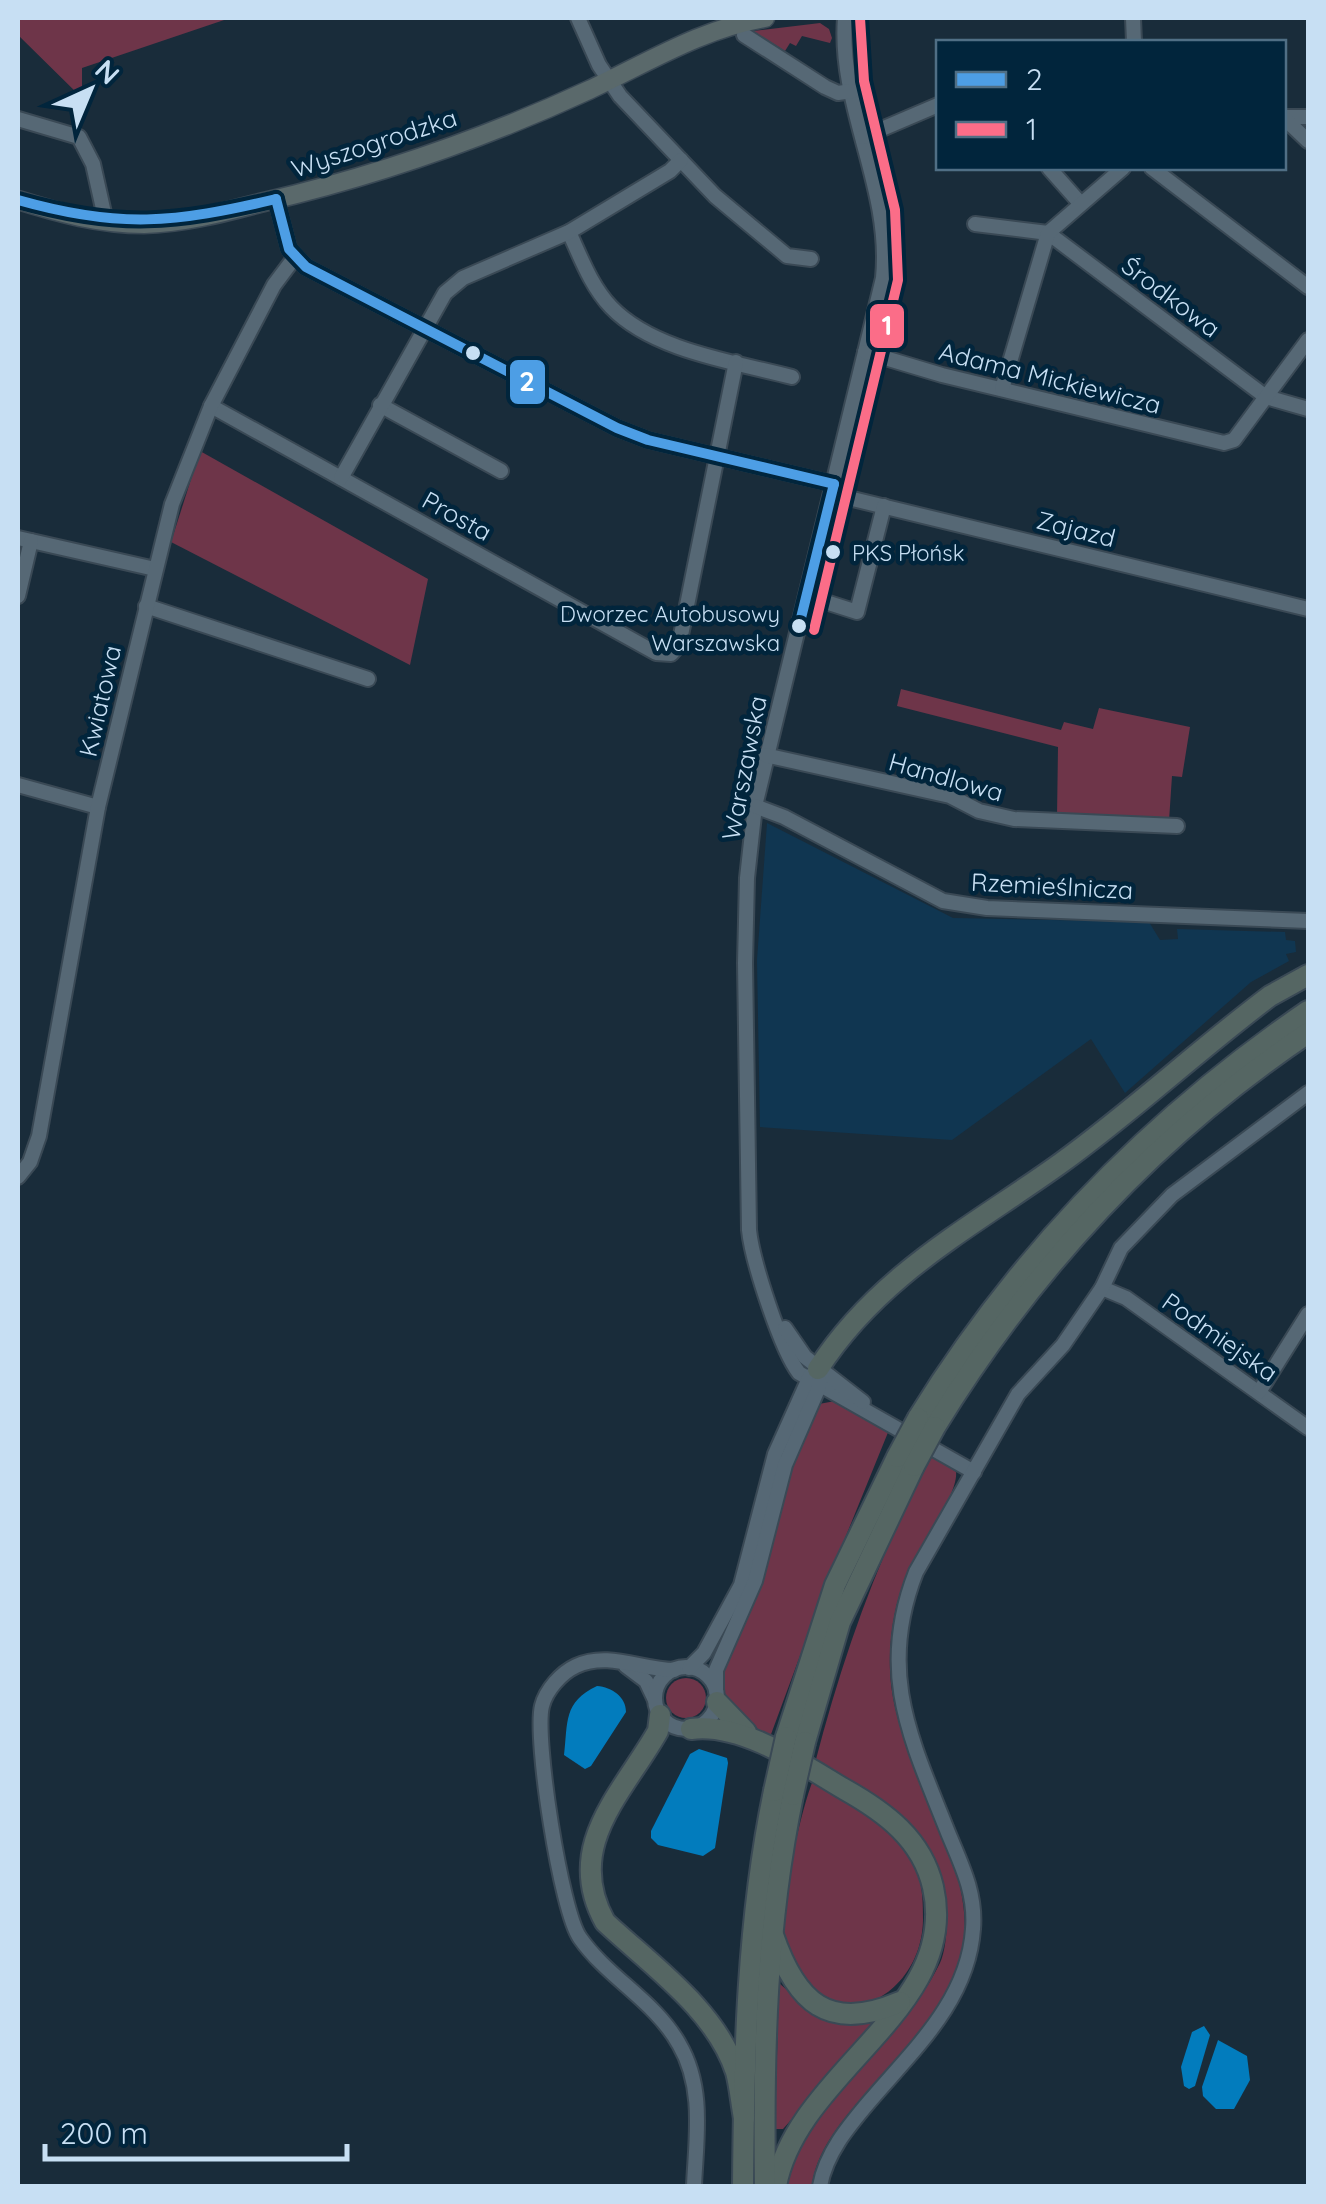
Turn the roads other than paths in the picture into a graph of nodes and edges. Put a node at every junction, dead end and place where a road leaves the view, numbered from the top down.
1 (578, 18) edge
2 (764, 18) edge
3 (845, 18) edge
4 (736, 26) edge
5 (608, 80) junction
6 (852, 91) junction
7 (936, 105) edge
8 (18, 118) edge
9 (1286, 120) edge
10 (863, 137) junction
11 (1308, 140) edge
12 (681, 160) junction
13 (1051, 170) edge
14 (1121, 170) edge
15 (1155, 170) edge
16 (18, 200) edge
17 (276, 200) junction
18 (1080, 203) junction
19 (106, 222) junction
20 (975, 224) dead end
21 (569, 232) junction
22 (1048, 233) junction
23 (295, 257) junction
24 (811, 259) dead end
25 (1308, 287) edge
26 (422, 329) junction
27 (1308, 340) edge
28 (865, 352) junction
29 (736, 362) junction
30 (792, 377) dead end
31 (1002, 390) junction
32 (1266, 397) junction
33 (380, 404) junction
34 (211, 406) junction
35 (1308, 409) edge
36 (717, 456) junction
37 (500, 471) dead end
38 (341, 478) junction
39 (833, 489) junction
40 (884, 506) junction
41 (24, 540) edge
42 (155, 570) junction
43 (18, 596) edge
44 (807, 596) junction
45 (146, 606) junction
46 (1308, 609) edge
47 (368, 679) dead end
48 (765, 754) junction
49 (18, 785) edge
50 (755, 806) junction
51 (98, 807) junction
52 (1178, 826) dead end
53 (1308, 921) edge
54 (1308, 975) edge
55 (1308, 1012) edge
56 (1308, 1033) edge
57 (1308, 1093) edge
58 (18, 1177) edge
59 (1102, 1288) junction
60 (1308, 1314) edge
61 (815, 1378) junction
62 (1259, 1392) junction
63 (927, 1423) junction
64 (1308, 1428) edge
65 (974, 1472) junction
66 (616, 1662) junction
67 (681, 1669) junction
68 (716, 1696) junction
69 (657, 1707) junction
70 (692, 1729) junction
71 (758, 1743) junction
72 (784, 1793) junction
73 (771, 1929) junction
74 (903, 2000) junction
75 (744, 2118) junction
76 (694, 2186) edge
77 (743, 2186) edge
78 (765, 2186) edge
79 (776, 2186) edge
80 (820, 2186) edge

1 - 5 street
2 - 4 main road, Wyszogrodzka
3 - 6 street, Warszawska
4 - 5 main road, Wyszogrodzka
4 - 6 street
5 - 12 street
5 - 17 main road, Wyszogrodzka
6 - 10 street, Warszawska
7 - 10 street
8 - 19 street
9 - 11 street
10 - 28 street, Warszawska
12 - 21 street
12 - 24 street
13 - 18 street
14 - 18 street
15 - 25 street
16 - 19 main road, Wyszogrodzka
17 - 19 main road, Wyszogrodzka
17 - 23 street
18 - 22 street
20 - 22 street
21 - 26 street
21 - 29 street
22 - 31 street
22 - 32 street, Środkowa
23 - 26 street, Zajazd
23 - 34 street, Kwiatowa
26 - 33 street
26 - 36 street, Zajazd
27 - 32 street
28 - 31 street, Adama Mickiewicza
28 - 39 street, Warszawska
29 - 30 street
29 - 36 street
31 - 32 street, Adama Mickiewicza
32 - 35 street
33 - 37 street
33 - 38 street
34 - 38 street, Prosta
34 - 42 street, Kwiatowa
36 - 38 street, Prosta
36 - 39 street, Zajazd
39 - 40 street, Zajazd
39 - 44 street, Warszawska
40 - 44 street
40 - 46 street, Zajazd
41 - 42 street
41 - 43 street
42 - 45 street, Kwiatowa
44 - 48 street, Warszawska
45 - 47 street
45 - 51 street, Kwiatowa
48 - 50 street, Warszawska
48 - 52 street, Handlowa
49 - 51 street
50 - 53 street, Rzemieślnicza
50 - 61 street, Warszawska
51 - 58 street, Kwiatowa
54 - 61 highway
55 - 63 highway
56 - 63 highway
57 - 59 street
59 - 62 street, Podmiejska
59 - 65 street
60 - 62 street
61 - 65 street, Warszawska
61 - 67 street
61 - 68 street
62 - 64 street, Podmiejska
63 - 72 highway, bridge
65 - 80 street
66 - 67 street
66 - 69 street
66 - 76 street
67 - 68 street
67 - 69 street
68 - 70 street
68 - 71 highway
69 - 70 street
69 - 75 highway
70 - 71 highway
71 - 74 highway
72 - 73 highway
72 - 75 highway
73 - 74 highway
73 - 78 highway
74 - 79 highway
75 - 77 highway

